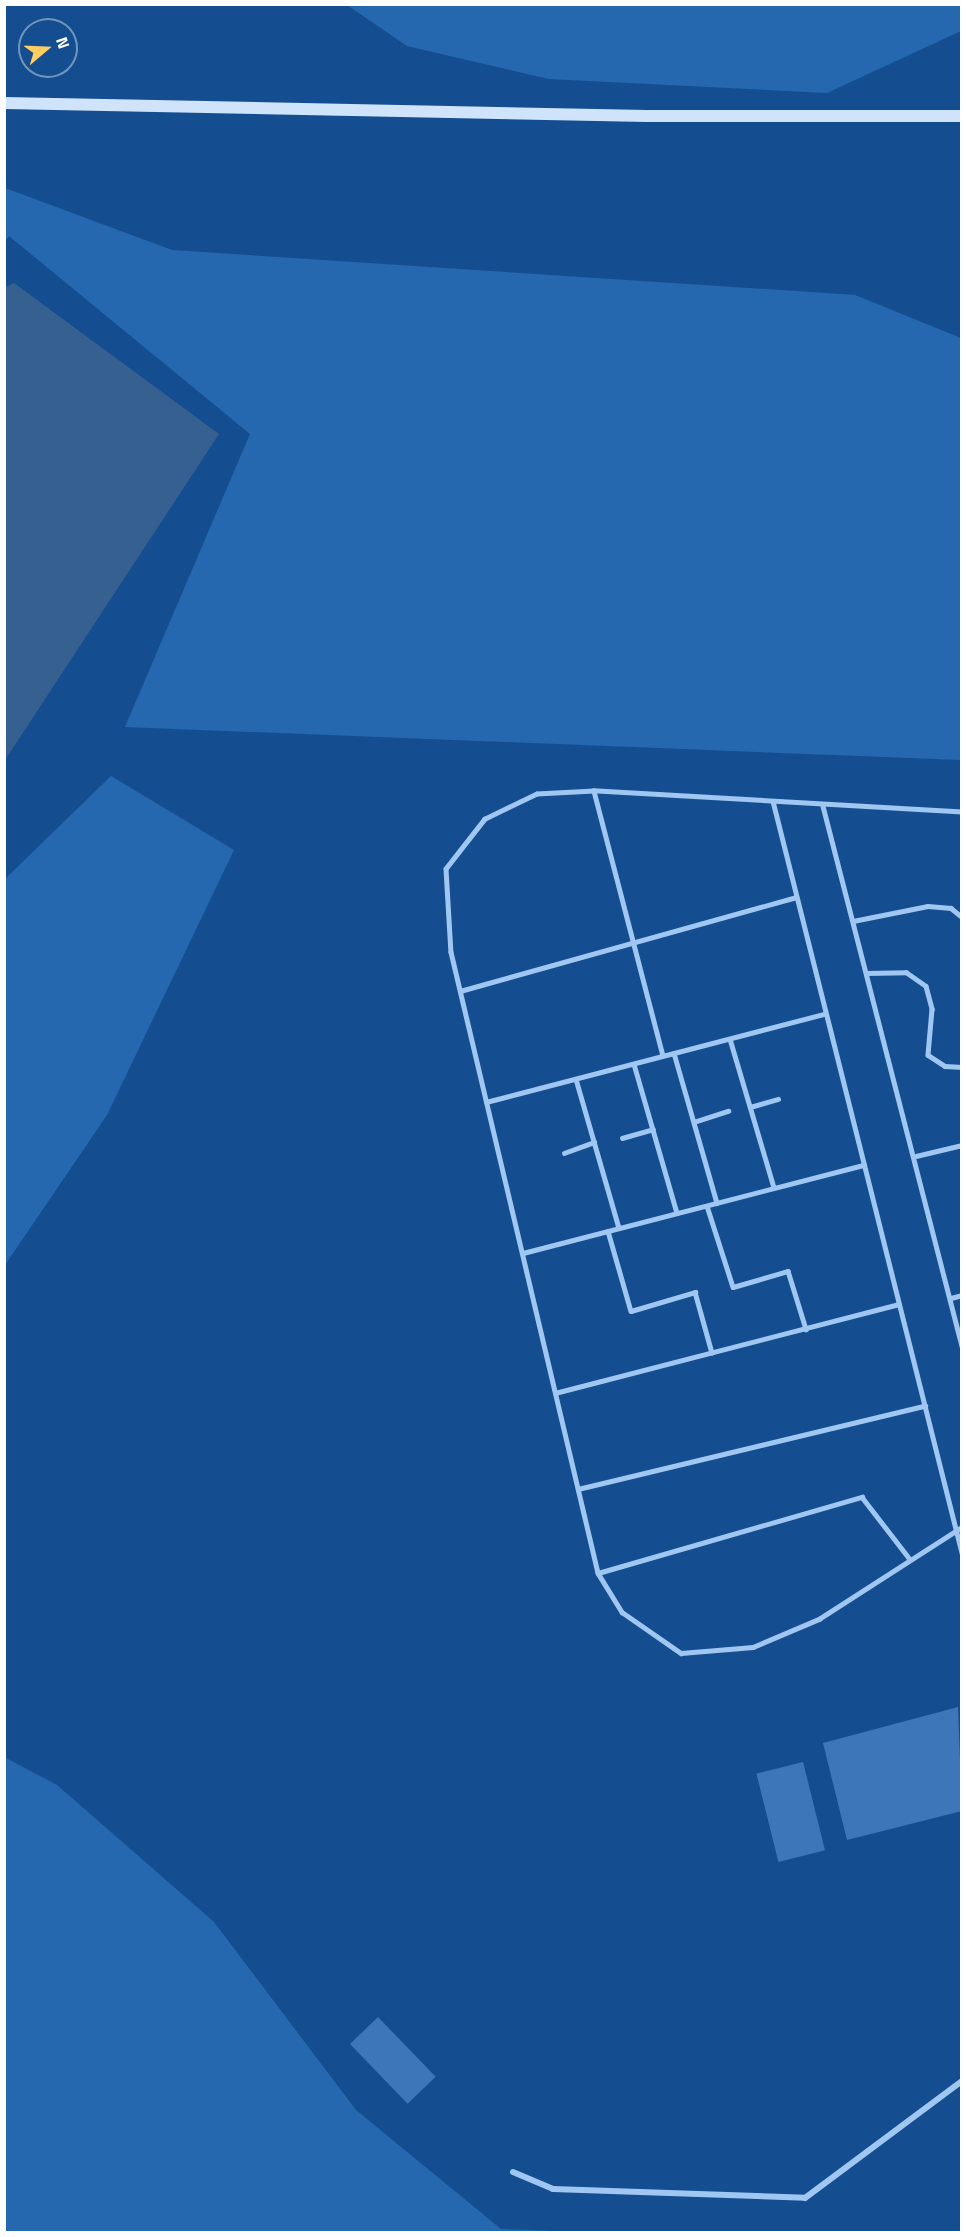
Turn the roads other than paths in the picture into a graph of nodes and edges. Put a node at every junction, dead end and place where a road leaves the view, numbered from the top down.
1 (4, 103) edge
2 (962, 116) edge
3 (594, 791) junction
4 (772, 801) junction
5 (823, 806) junction
6 (962, 812) edge
7 (796, 897) junction
8 (962, 917) edge
9 (853, 921) junction
10 (634, 942) junction
11 (867, 973) junction
12 (460, 991) junction
13 (825, 1014) junction
14 (729, 1038) junction
15 (674, 1053) junction
16 (663, 1055) junction
17 (634, 1064) junction
18 (962, 1067) edge
19 (576, 1079) junction
20 (778, 1099) dead end
21 (486, 1102) junction
22 (750, 1107) junction
23 (728, 1111) dead end
24 (694, 1122) junction
25 (653, 1129) junction
26 (622, 1138) dead end
27 (594, 1142) junction
28 (962, 1145) edge
29 (564, 1153) dead end
30 (916, 1156) junction
31 (864, 1165) junction
32 (774, 1188) junction
33 (717, 1203) junction
34 (707, 1206) junction
35 (677, 1213) junction
36 (619, 1228) junction
37 (608, 1231) junction
38 (523, 1253) junction
39 (962, 1295) edge
40 (951, 1298) junction
41 (899, 1304) junction
42 (806, 1329) junction
43 (962, 1346) edge
44 (712, 1353) junction
45 (555, 1393) junction
46 (925, 1406) junction
47 (578, 1490) junction
48 (962, 1527) edge
49 (956, 1532) junction
50 (962, 1553) edge
51 (909, 1558) junction
52 (598, 1573) junction
53 (962, 2081) edge
54 (513, 2172) dead end

1 - 2 street
3 - 4 lane
3 - 10 lane
3 - 12 lane
4 - 5 lane
4 - 7 lane
5 - 6 lane
5 - 9 lane
7 - 10 lane
7 - 13 lane
8 - 9 lane
9 - 11 lane
10 - 12 lane
10 - 16 lane
11 - 18 lane
11 - 30 lane
12 - 21 lane
13 - 14 lane
13 - 31 lane
14 - 15 lane
14 - 22 lane
15 - 16 lane
15 - 24 lane
16 - 17 lane
17 - 19 lane
17 - 25 lane
19 - 21 lane
19 - 27 lane
20 - 22 lane
21 - 38 lane
22 - 32 lane
23 - 24 lane
24 - 33 lane
25 - 26 lane
25 - 35 lane
27 - 29 lane
27 - 36 lane
28 - 30 lane
30 - 40 lane
31 - 32 lane
31 - 41 lane
32 - 33 lane
33 - 34 lane
34 - 35 lane
34 - 42 lane
35 - 36 lane
36 - 37 lane
37 - 38 lane
37 - 44 lane
38 - 45 lane
39 - 40 lane
40 - 43 lane
41 - 42 lane
41 - 46 lane
42 - 44 lane
44 - 45 lane
45 - 47 lane
46 - 47 lane
46 - 49 lane
47 - 52 lane
48 - 49 lane
49 - 50 lane
49 - 51 lane
51 - 52 lane
51 - 52 lane
53 - 54 street

